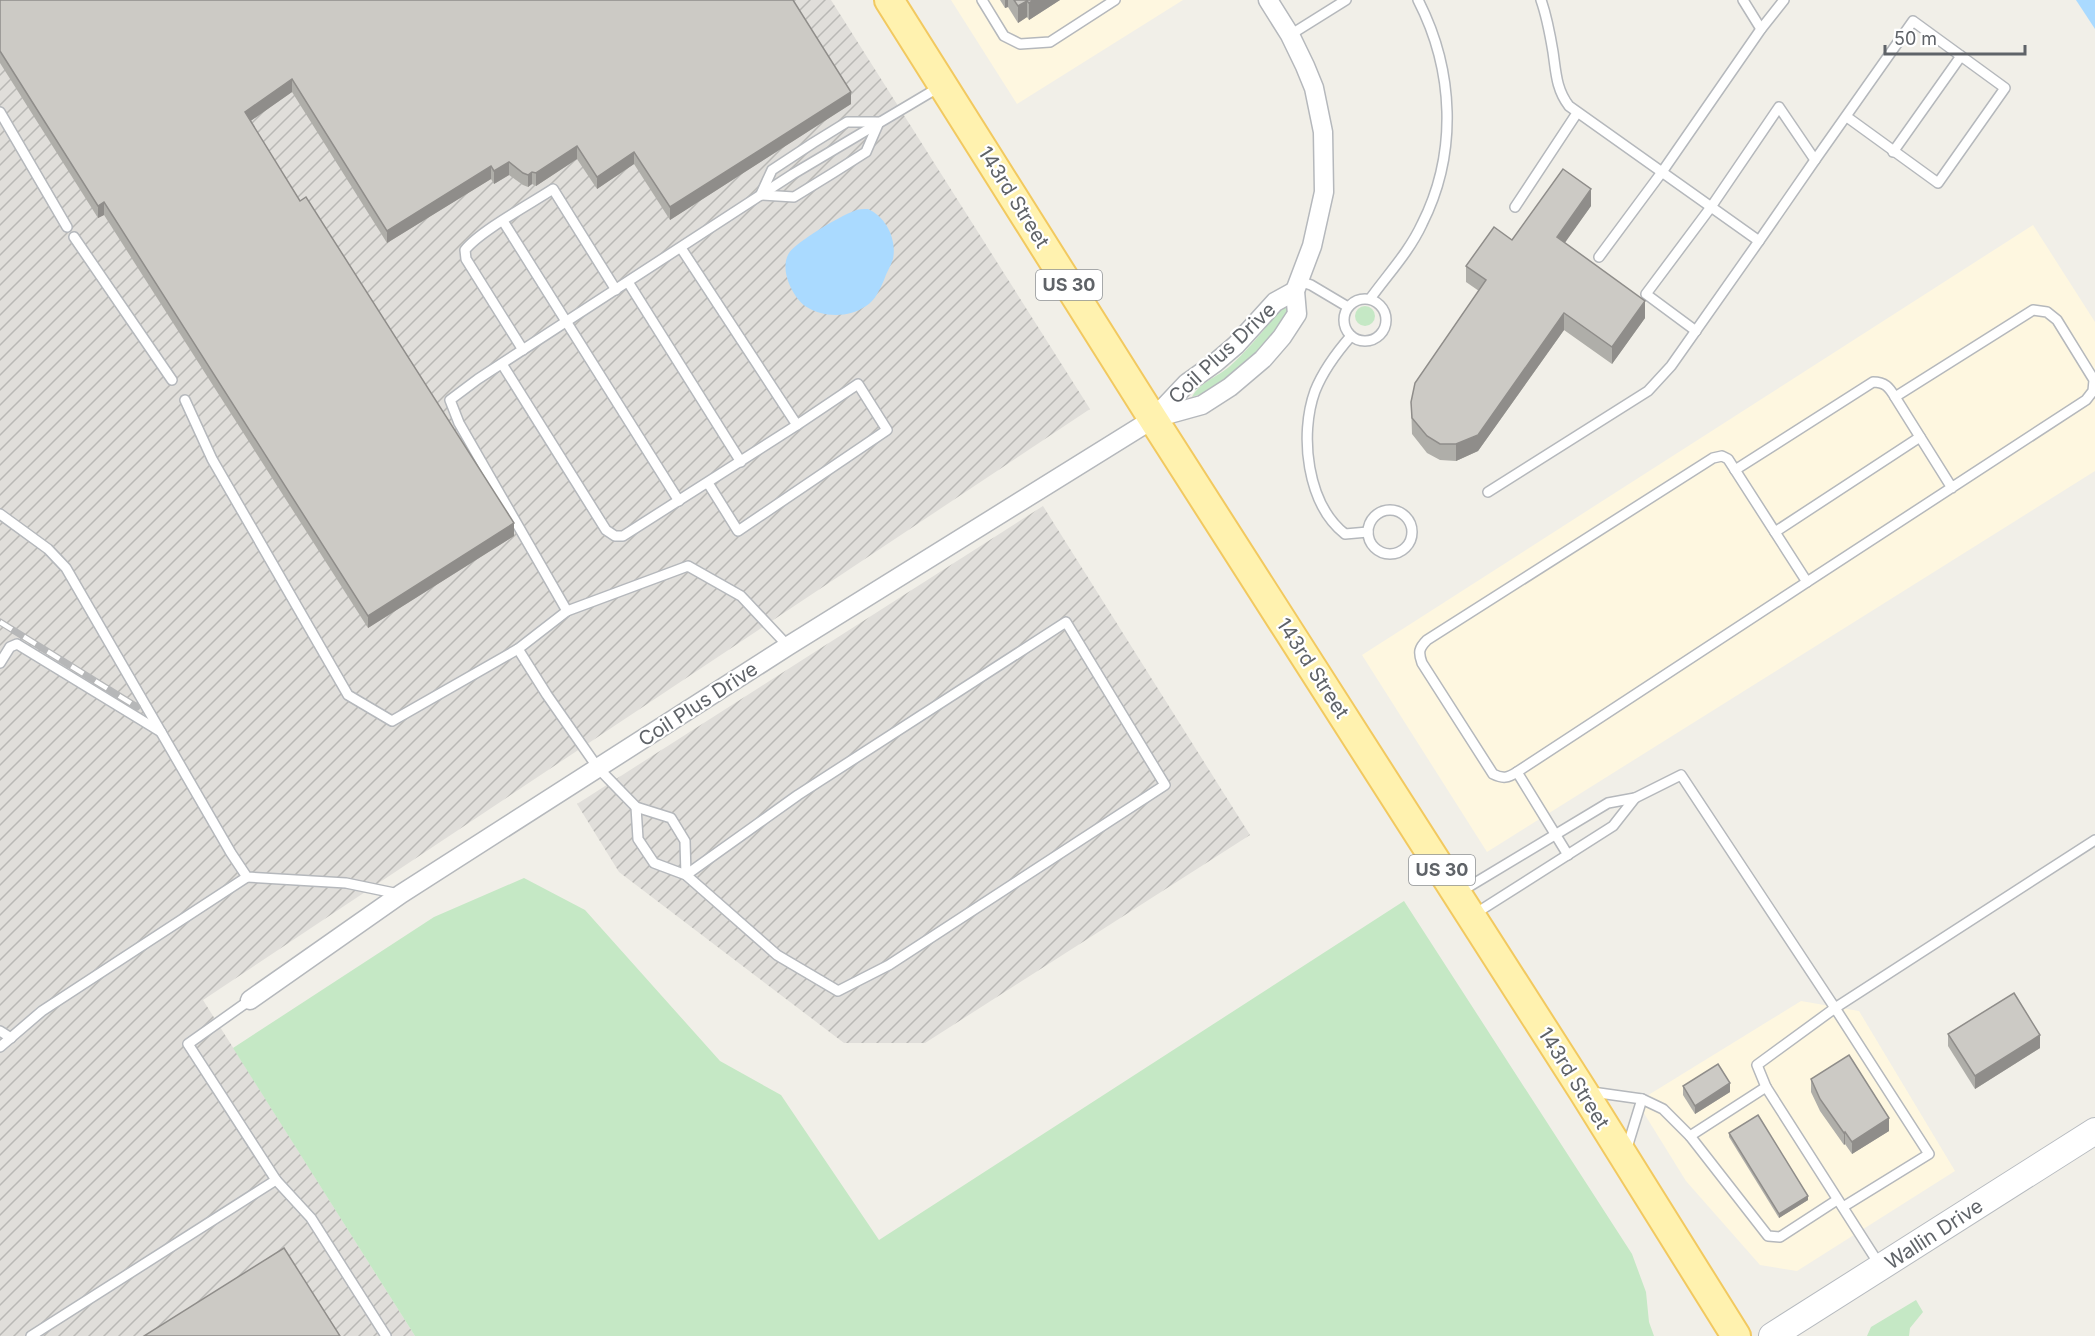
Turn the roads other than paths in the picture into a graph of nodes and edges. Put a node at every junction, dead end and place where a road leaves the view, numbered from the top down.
1 (889, 0) edge
2 (982, 0) edge
3 (1115, 0) edge
4 (1268, 0) edge
5 (1346, 0) edge
6 (1418, 0) edge
7 (1541, 0) edge
8 (1743, 0) edge
9 (1784, 0) edge
10 (1761, 29) junction
11 (1290, 35) junction
12 (1961, 56) junction
13 (943, 85) junction
14 (0, 112) edge
15 (1577, 113) junction
16 (1847, 117) junction
17 (879, 122) junction
18 (1893, 152) junction
19 (1815, 160) junction
20 (1662, 172) junction
21 (761, 195) junction
22 (1515, 207) dead end
23 (1711, 207) junction
24 (503, 221) junction
25 (67, 227) dead end
26 (74, 237) dead end
27 (1759, 241) junction
28 (681, 248) junction
29 (1599, 257) dead end
30 (628, 282) junction
31 (1297, 286) junction
32 (616, 290) junction
33 (1370, 299) junction
34 (1348, 307) junction
35 (565, 323) junction
36 (1696, 332) junction
37 (1351, 336) junction
38 (523, 350) junction
39 (501, 364) junction
40 (172, 380) dead end
41 (1895, 397) junction
42 (185, 400) dead end
43 (1153, 419) junction
44 (797, 425) junction
45 (1920, 437) junction
46 (741, 462) junction
47 (1735, 470) junction
48 (708, 483) junction
49 (1952, 488) junction
50 (1488, 492) dead end
51 (679, 501) junction
52 (0, 514) edge
53 (1368, 532) junction
54 (1775, 532) junction
55 (1807, 582) junction
56 (567, 611) junction
57 (788, 646) junction
58 (518, 649) junction
59 (0, 663) edge
60 (163, 733) junction
61 (598, 768) junction
62 (1517, 772) junction
63 (1635, 798) junction
64 (636, 807) junction
65 (1556, 834) junction
66 (2095, 840) edge
67 (1568, 855) junction
68 (686, 875) junction
69 (247, 877) junction
70 (401, 894) junction
71 (1464, 905) junction
72 (250, 1000) joint
73 (1835, 1008) junction
74 (0, 1031) edge
75 (11, 1038) junction
76 (0, 1047) edge
77 (1766, 1087) junction
78 (1583, 1091) junction
79 (1642, 1099) junction
80 (2095, 1131) edge
81 (1690, 1136) junction
82 (1624, 1157) junction
83 (276, 1180) junction
84 (1840, 1204) junction
85 (1881, 1268) junction
86 (31, 1336) edge
87 (386, 1336) edge
88 (1736, 1336) edge
89 (1772, 1336) edge

1 - 13 main road, 143rd Street / US 30
2 - 3 lane
4 - 11 street, Coil Plus Drive
5 - 11 lane
6 - 33 lane
7 - 15 lane
8 - 10 lane
9 - 10 lane
10 - 20 lane
11 - 31 street, Coil Plus Drive
12 - 16 lane
12 - 18 lane
12 - 18 lane
13 - 17 lane
13 - 43 main road, 143rd Street / US 30
14 - 25 lane
15 - 20 lane
15 - 22 lane
16 - 18 lane
16 - 19 lane
17 - 21 lane
17 - 21 lane
17 - 21 lane
19 - 23 lane
19 - 27 lane
20 - 23 lane
20 - 29 lane
21 - 28 lane
23 - 27 lane
23 - 36 lane
24 - 32 lane
24 - 35 lane
24 - 38 lane
26 - 40 lane
27 - 36 lane
28 - 30 lane
28 - 44 lane
30 - 32 lane
30 - 46 lane
31 - 34 lane
31 - 43 street, Coil Plus Drive
31 - 43 street, Coil Plus Drive
32 - 35 lane
33 - 34 lane
33 - 37 lane
34 - 37 lane
35 - 38 lane
35 - 51 lane
36 - 50 lane
37 - 53 lane
38 - 39 lane
39 - 51 lane
39 - 56 lane
41 - 45 lane
41 - 47 lane
41 - 49 lane
42 - 58 lane
43 - 57 street, Coil Plus Drive
43 - 71 main road, 143rd Street / US 30
44 - 46 lane
44 - 48 lane
45 - 49 lane
45 - 54 lane
46 - 48 lane
47 - 54 lane
47 - 62 lane
48 - 51 lane
49 - 55 lane
52 - 60 lane
53 - 53 lane
54 - 55 lane
55 - 62 lane
56 - 57 lane
56 - 58 lane
57 - 61 street, Coil Plus Drive
58 - 61 lane
59 - 60 lane
60 - 69 lane
61 - 64 lane
61 - 70 street, Coil Plus Drive
62 - 65 lane
63 - 65 lane
63 - 67 lane
63 - 73 lane
64 - 68 lane
64 - 68 lane
65 - 67 lane
65 - 71 lane
66 - 73 lane
67 - 71 lane
68 - 68 lane
69 - 70 lane
69 - 75 lane
70 - 72 street, Coil Plus Drive
71 - 78 main road, 143rd Street / US 30
72 - 83 lane
73 - 77 lane
73 - 84 lane
74 - 75 lane
75 - 76 lane
77 - 81 lane
77 - 84 lane
78 - 79 lane
78 - 82 main road, 143rd Street / US 30
79 - 81 lane
79 - 82 lane
80 - 85 main road, Wallin Drive
81 - 84 lane
82 - 88 main road, 143rd Street / US 30
83 - 86 lane
83 - 87 lane
84 - 85 lane
85 - 89 main road, Wallin Drive

